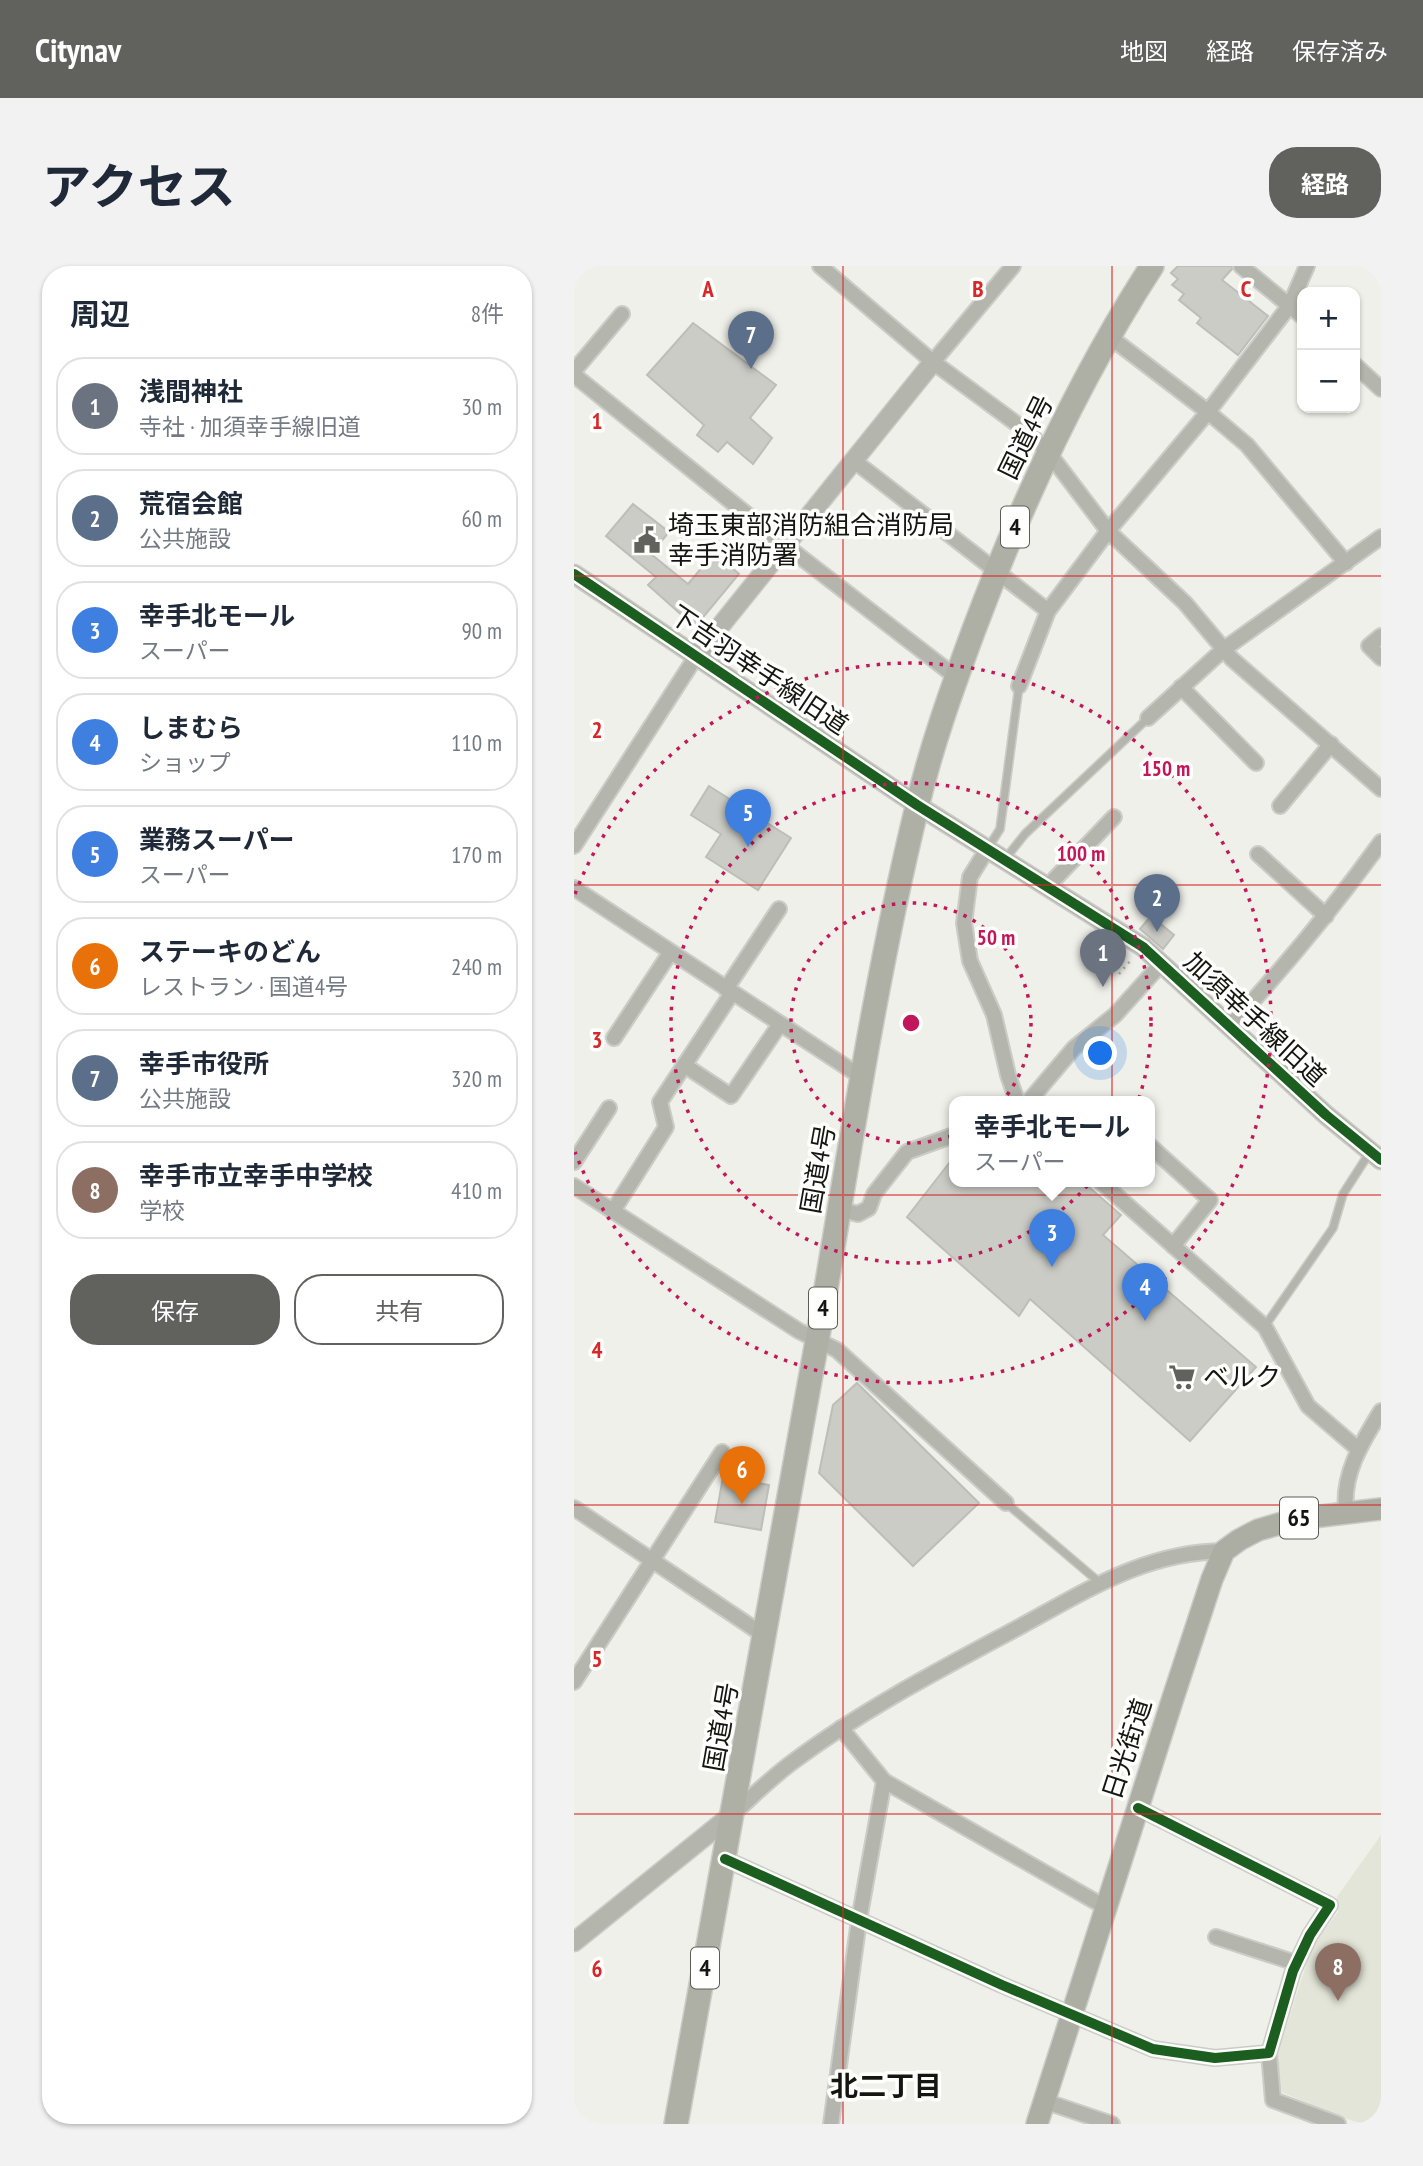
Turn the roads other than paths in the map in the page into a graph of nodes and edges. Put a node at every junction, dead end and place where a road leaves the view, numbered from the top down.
1 (820, 266) edge
2 (1013, 266) edge
3 (1152, 266) edge
4 (1241, 266) edge
5 (1307, 266) edge
6 (1290, 306) junction
7 (1297, 312) edge
8 (622, 314) dead end
9 (1110, 337) junction
10 (933, 362) junction
11 (1360, 370) edge
12 (574, 373) edge
13 (1381, 389) edge
14 (1208, 412) junction
15 (1048, 452) junction
16 (853, 460) junction
17 (1108, 531) junction
18 (1381, 537) edge
19 (785, 545) junction
20 (1346, 563) junction
21 (996, 570) junction
22 (574, 574) edge
23 (1048, 611) junction
24 (1381, 636) edge
25 (1224, 649) junction
26 (697, 655) junction
27 (1381, 657) edge
28 (956, 677) junction
29 (1019, 685) joint
30 (1181, 687) junction
31 (1148, 718) joint
32 (1331, 744) junction
33 (1256, 763) dead end
34 (1381, 789) edge
35 (917, 804) junction
36 (1280, 806) dead end
37 (1114, 817) dead end
38 (1381, 842) edge
39 (574, 846) edge
40 (988, 848) junction
41 (1258, 854) dead end
42 (1005, 859) junction
43 (1048, 886) junction
44 (574, 888) edge
45 (779, 909) dead end
46 (1326, 916) junction
47 (670, 953) junction
48 (1161, 964) junction
49 (729, 991) junction
50 (780, 1024) junction
51 (1229, 1027) junction
52 (614, 1038) dead end
53 (684, 1065) junction
54 (863, 1077) junction
55 (1015, 1096) edge
56 (1033, 1096) edge
57 (609, 1108) dead end
58 (949, 1137) edge
59 (1155, 1150) edge
60 (1376, 1155) edge
61 (574, 1162) edge
62 (574, 1186) edge
63 (1107, 1187) edge
64 (839, 1209) junction
65 (613, 1211) junction
66 (1173, 1246) junction
67 (1265, 1327) junction
68 (817, 1340) junction
69 (1381, 1411) edge
70 (1358, 1449) junction
71 (722, 1451) dead end
72 (1006, 1503) joint
73 (574, 1508) edge
74 (1381, 1509) edge
75 (1346, 1511) junction
76 (1224, 1551) junction
77 (652, 1559) junction
78 (1098, 1582) junction
79 (765, 1636) junction
80 (574, 1682) edge
81 (841, 1728) junction
82 (884, 1781) junction
83 (1138, 1808) junction
84 (734, 1812) junction
85 (725, 1859) junction
86 (1105, 1907) junction
87 (859, 1920) junction
88 (1216, 1937) dead end
89 (574, 1942) edge
90 (1296, 1964) junction
91 (1071, 2014) junction
92 (1269, 2053) junction
93 (1044, 2101) junction
94 (676, 2124) edge
95 (831, 2124) edge
96 (1037, 2124) edge
97 (1112, 2124) edge
98 (1338, 2124) edge

1 - 10 street
2 - 10 street
3 - 9 highway, 国道4号 / 4
4 - 6 street
5 - 6 street
6 - 7 street
6 - 14 street
8 - 12 street
9 - 14 street
9 - 15 highway, 国道4号 / 4
10 - 15 street
10 - 16 street
11 - 13 street
12 - 19 street
14 - 17 street
14 - 20 street
15 - 17 street
15 - 21 highway, 国道4号 / 4
16 - 19 street
16 - 21 street
17 - 23 street
17 - 25 street
18 - 20 street
19 - 26 street
19 - 28 street
20 - 25 street
21 - 23 street
21 - 28 highway, 国道4号 / 4
22 - 26 street, 下吉羽幸手線旧道
23 - 29 street
24 - 27 street
25 - 30 street
25 - 32 street
26 - 35 street, 下吉羽幸手線旧道
26 - 39 street
28 - 35 highway, 国道4号 / 4
29 - 40 lane
30 - 31 street
30 - 33 street
31 - 42 lane
32 - 34 street
32 - 36 street
35 - 40 street, 加須幸手線旧道
35 - 54 highway, 国道4号 / 4
37 - 43 street
38 - 46 street
40 - 42 street, 加須幸手線旧道
40 - 55 street
41 - 46 street
42 - 43 street, 加須幸手線旧道
43 - 48 street, 加須幸手線旧道
44 - 47 street
45 - 49 street
46 - 51 street
47 - 49 street
47 - 52 street
48 - 51 street, 加須幸手線旧道
48 - 56 street
49 - 50 street
49 - 53 street
50 - 53 street
50 - 54 street
51 - 60 street, 加須幸手線旧道
53 - 65 street
54 - 64 highway, 国道4号 / 4
57 - 61 street
58 - 64 street
59 - 66 street
60 - 67 lane
62 - 65 street
63 - 66 street
64 - 68 highway, 国道4号 / 4
65 - 68 street
66 - 67 street
67 - 70 street
68 - 72 street
68 - 79 highway, 国道4号 / 4
69 - 70 street
70 - 75 street
71 - 77 street
72 - 78 lane
73 - 77 street
74 - 75 main road, 65
75 - 76 main road, 65
76 - 78 street
76 - 83 main road, 日光街道
77 - 79 street
77 - 80 street
78 - 81 street
79 - 84 highway, 国道4号 / 4
81 - 82 street
81 - 84 street
82 - 86 street
82 - 87 street
83 - 86 main road, 日光街道
83 - 90 street
84 - 85 highway, 国道4号 / 4
84 - 89 street
85 - 87 street
85 - 94 highway, 国道4号 / 4
86 - 91 main road, 日光街道
87 - 91 street
87 - 95 street
88 - 90 street
90 - 92 street
91 - 92 street
91 - 93 main road, 日光街道
92 - 98 street
93 - 96 main road, 日光街道
93 - 97 street

